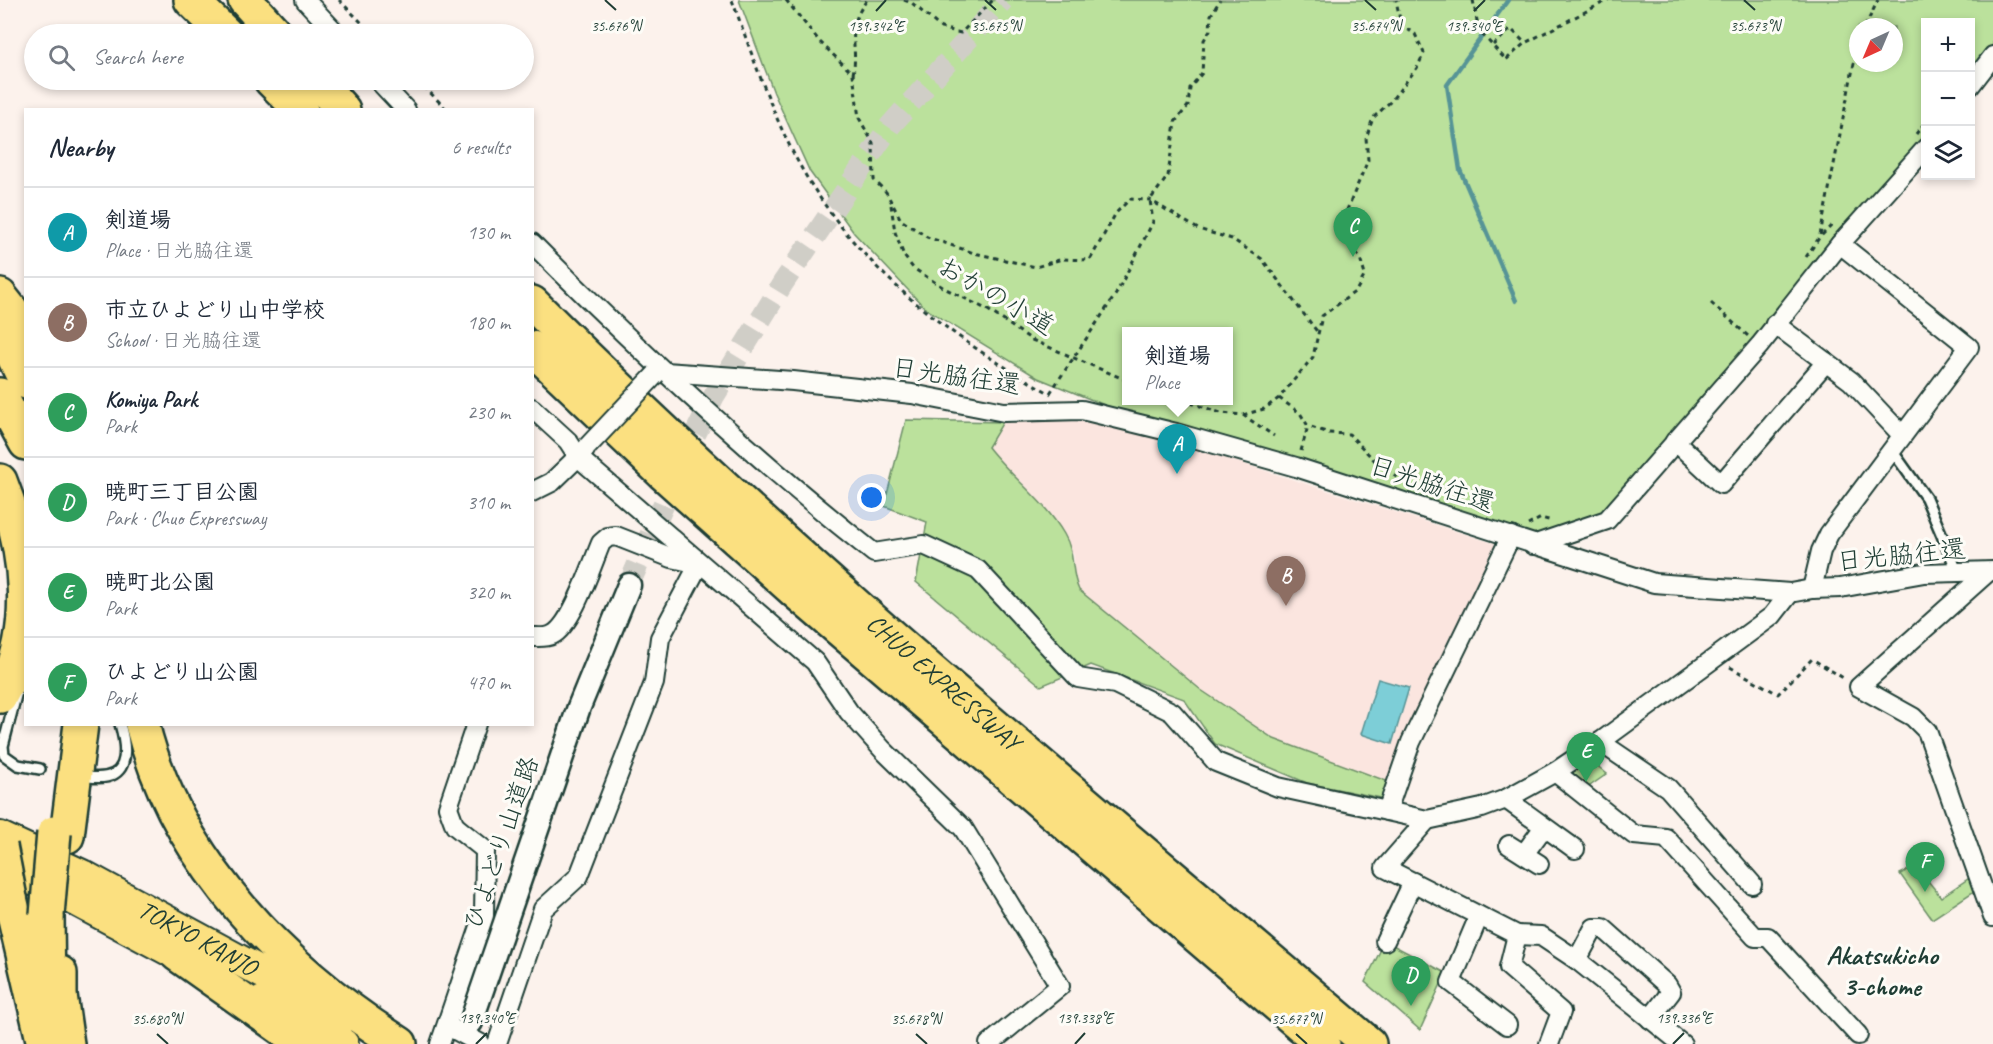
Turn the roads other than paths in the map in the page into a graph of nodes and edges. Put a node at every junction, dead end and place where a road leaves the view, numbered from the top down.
1 (191, 0) edge
2 (209, 0) edge
3 (245, 0) edge
4 (305, 0) edge
5 (216, 24) edge
6 (231, 24) edge
7 (267, 24) edge
8 (328, 24) edge
9 (1993, 56) edge
10 (1975, 81) edge
11 (281, 90) edge
12 (289, 90) edge
13 (325, 90) edge
14 (387, 90) edge
15 (299, 108) edge
16 (305, 108) edge
17 (341, 108) edge
18 (404, 108) edge
19 (1918, 144) edge
20 (1840, 244) junction
21 (534, 245) edge
22 (0, 297) edge
23 (534, 305) edge
24 (1775, 324) junction
25 (24, 327) edge
26 (0, 328) edge
27 (534, 350) edge
28 (1826, 362) junction
29 (660, 373) junction
30 (24, 378) edge
31 (0, 395) edge
32 (534, 410) edge
33 (24, 439) edge
34 (1675, 441) junction
35 (1896, 442) junction
36 (583, 452) junction
37 (0, 481) edge
38 (534, 491) edge
39 (1519, 531) junction
40 (1533, 537) junction
41 (699, 564) junction
42 (1958, 573) junction
43 (1989, 578) edge
44 (629, 585) tunnel mouth
45 (1812, 589) junction
46 (1790, 593) junction
47 (22, 635) junction
48 (534, 637) edge
49 (0, 696) edge
50 (67, 726) edge
51 (81, 726) edge
52 (121, 726) edge
53 (143, 726) edge
54 (476, 726) edge
55 (1600, 742) junction
56 (40, 770) dead end
57 (1555, 772) junction
58 (89, 777) dead end
59 (1506, 799) junction
60 (1387, 811) junction
61 (1427, 820) junction
62 (1544, 826) junction
63 (61, 835) junction
64 (0, 837) edge
65 (0, 846) edge
66 (1575, 849) dead end
67 (1524, 854) dead end
68 (0, 864) edge
69 (1413, 882) junction
70 (1752, 884) dead end
71 (54, 916) junction
72 (1479, 916) junction
73 (1993, 917) edge
74 (1517, 935) junction
75 (1385, 941) dead end
76 (177, 954) junction
77 (1577, 960) junction
78 (1650, 1019) junction
79 (471, 1022) dead end
80 (1507, 1025) dead end
81 (448, 1026) junction
82 (1858, 1035) dead end
83 (44, 1044) edge
84 (53, 1044) edge
85 (68, 1044) edge
86 (304, 1044) edge
87 (344, 1044) edge
88 (394, 1044) edge
89 (400, 1044) edge
90 (440, 1044) edge
91 (481, 1044) edge
92 (497, 1044) edge
93 (989, 1044) edge
94 (1323, 1044) edge
95 (1369, 1044) edge
96 (1549, 1044) edge
97 (1682, 1044) edge

1 - 5 highway
2 - 6 highway
3 - 7 highway
4 - 8 street
9 - 10 street
11 - 15 highway
12 - 16 highway
13 - 17 highway
14 - 18 street
19 - 20 street
20 - 24 street
20 - 35 street
21 - 29 street
22 - 25 highway
23 - 95 highway, CHUO EXPRESSWAY
24 - 28 street
24 - 34 street
26 - 30 highway
27 - 94 highway, CHUO EXPRESSWAY
28 - 34 street
28 - 35 street
29 - 36 street, bridge
29 - 39 street, 日光脇往還
29 - 60 street
31 - 33 highway
32 - 36 street
34 - 40 street
35 - 42 lane
35 - 45 street
36 - 38 street
36 - 41 street
37 - 47 highway
39 - 40 street, 日光脇往還
39 - 60 street
40 - 46 street, 日光脇往還
41 - 48 street
41 - 92 street
41 - 93 street
42 - 43 street, 日光脇往還
42 - 45 street, 日光脇往還
43 - 73 street
44 - 79 street, ひよどり山道路
45 - 46 street, 日光脇往還
46 - 55 street
47 - 49 highway
47 - 56 lane
50 - 63 highway
51 - 63 highway
52 - 58 lane
53 - 89 highway
54 - 81 street
55 - 57 street
55 - 70 street
57 - 59 street
57 - 82 street
59 - 61 street
59 - 62 street
60 - 61 street
61 - 69 street
62 - 66 street
62 - 67 street
63 - 71 highway
64 - 88 highway, TOKYO KANJO
65 - 83 highway, bridge
68 - 76 highway, TOKYO KANJO
69 - 72 street
69 - 75 street
71 - 84 highway
71 - 85 highway
72 - 74 street
72 - 80 street
74 - 77 street
74 - 96 street
76 - 86 highway
76 - 87 highway, TOKYO KANJO
77 - 78 street
77 - 78 street
78 - 97 street
81 - 90 street
81 - 91 street

